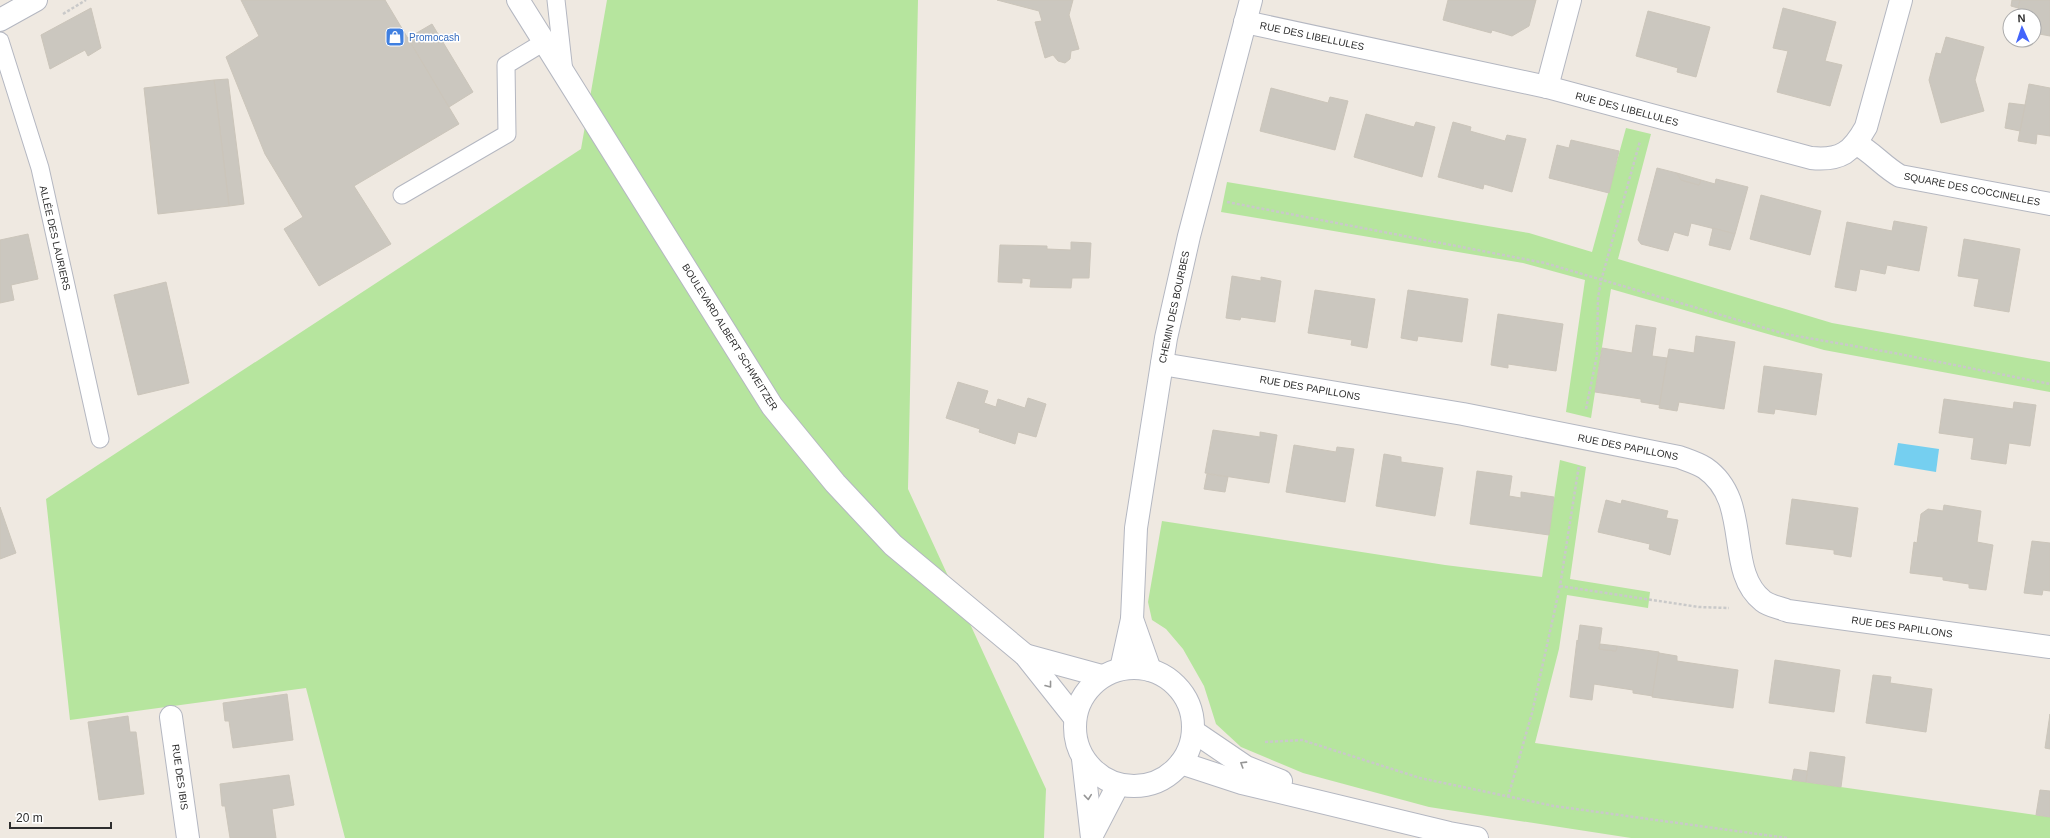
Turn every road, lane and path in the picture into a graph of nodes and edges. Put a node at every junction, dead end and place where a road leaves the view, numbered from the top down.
1 (36, 0) edge
2 (556, 0) edge
3 (1251, 0) edge
4 (1570, 0) edge
5 (1902, 0) edge
6 (518, 2) edge
7 (0, 20) edge
8 (1245, 22) junction
9 (0, 41) edge
10 (544, 42) junction
11 (564, 72) junction
12 (1546, 88) junction
13 (1857, 144) junction
14 (402, 195) dead end
15 (1200, 196) junction
16 (2050, 204) edge
17 (1162, 364) junction
18 (2050, 384) edge
19 (100, 439) dead end
20 (1560, 586) dead end
21 (1760, 598) junction
22 (1132, 619) junction
23 (2050, 647) edge
24 (1025, 655) junction
25 (1150, 670) junction
26 (1112, 673) junction
27 (172, 717) dead end
28 (1075, 718) junction
29 (1193, 731) junction
30 (1261, 742) dead end
31 (1083, 759) junction
32 (1181, 763) junction
33 (1118, 785) junction
34 (1343, 807) junction
35 (1092, 836) edge
36 (188, 838) edge
37 (1477, 838) edge
38 (1787, 838) edge

1 - 7 street
2 - 11 lane
3 - 8 street, CHEMIN DES BOURBES
4 - 12 street
5 - 13 street, RUE DES LIBELLULES
6 - 10 street, BOULEVARD ALBERT SCHWEITZER
8 - 12 street, RUE DES LIBELLULES
8 - 15 street, CHEMIN DES BOURBES
9 - 19 lane, ALLÉE DES LAURIERS
10 - 11 street, BOULEVARD ALBERT SCHWEITZER
10 - 14 lane
11 - 24 street, BOULEVARD ALBERT SCHWEITZER
12 - 13 street, RUE DES LIBELLULES
13 - 16 street, SQUARE DES COCCINELLES
15 - 17 street, CHEMIN DES BOURBES
15 - 18 path
17 - 21 street, RUE DES PAPILLONS
17 - 22 street, CHEMIN DES BOURBES
20 - 21 path
21 - 23 street, RUE DES PAPILLONS
22 - 25 street, CHEMIN DES BOURBES
22 - 26 street, CHEMIN DES BOURBES
24 - 26 street, BOULEVARD ALBERT SCHWEITZER
24 -> 28 street, BOULEVARD ALBERT SCHWEITZER
25 - 26 street
25 - 29 street
26 - 28 street
27 - 36 street, RUE DES IBIS
28 - 31 street
29 - 32 street
34 -> 29 street
30 - 38 path
31 - 33 street
31 -> 35 street
32 - 33 street
32 - 34 street
33 - 35 street
34 - 37 street

